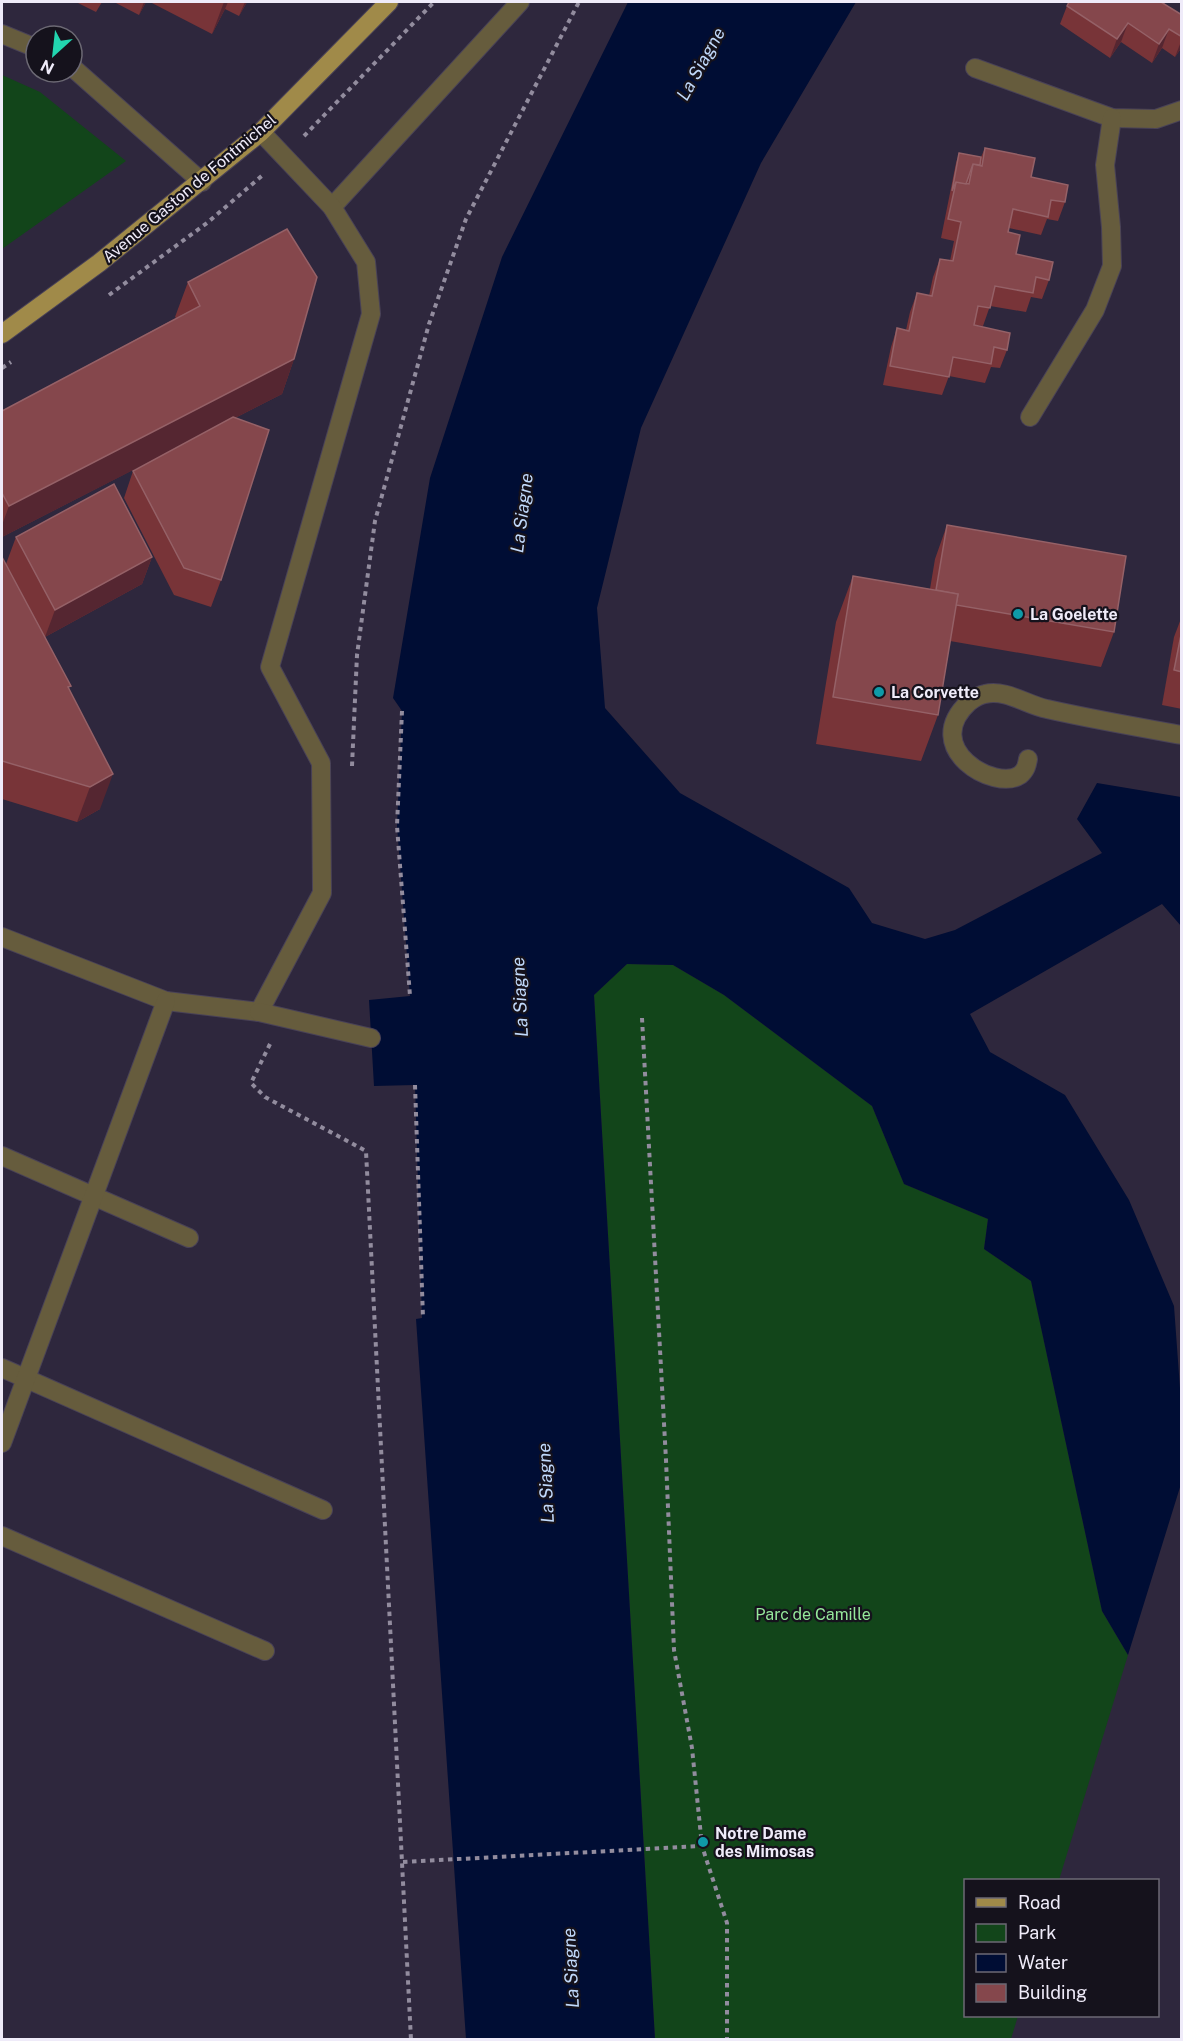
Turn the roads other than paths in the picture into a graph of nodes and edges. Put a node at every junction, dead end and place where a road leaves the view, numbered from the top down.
1 (389, 2) edge
2 (519, 2) edge
3 (2, 34) edge
4 (24, 43) edge
5 (975, 68) dead end
6 (84, 78) edge
7 (1182, 110) edge
8 (1112, 118) junction
9 (261, 132) junction
10 (202, 182) junction
11 (332, 207) junction
12 (2, 334) edge
13 (1030, 417) dead end
14 (1182, 735) edge
15 (1028, 759) dead end
16 (2, 937) edge
17 (166, 1001) junction
18 (259, 1012) junction
19 (371, 1038) dead end
20 (2, 1156) edge
21 (94, 1196) junction
22 (189, 1238) dead end
23 (2, 1368) edge
24 (25, 1379) junction
25 (2, 1443) edge
26 (322, 1510) dead end
27 (2, 1536) edge
28 (265, 1651) dead end

1 - 9 main road, Avenue Gaston de Fontmichel
2 - 11 street
3 - 4 street
5 - 8 street
6 - 10 street
7 - 8 street
8 - 13 street
9 - 10 main road, Avenue Gaston de Fontmichel
9 - 11 street
10 - 12 main road, Avenue Gaston de Fontmichel
11 - 18 street
14 - 15 street
16 - 17 street
17 - 18 street
17 - 21 street
18 - 19 street
20 - 21 street
21 - 22 street
21 - 24 street
23 - 24 street
24 - 25 street
24 - 26 street
27 - 28 street

